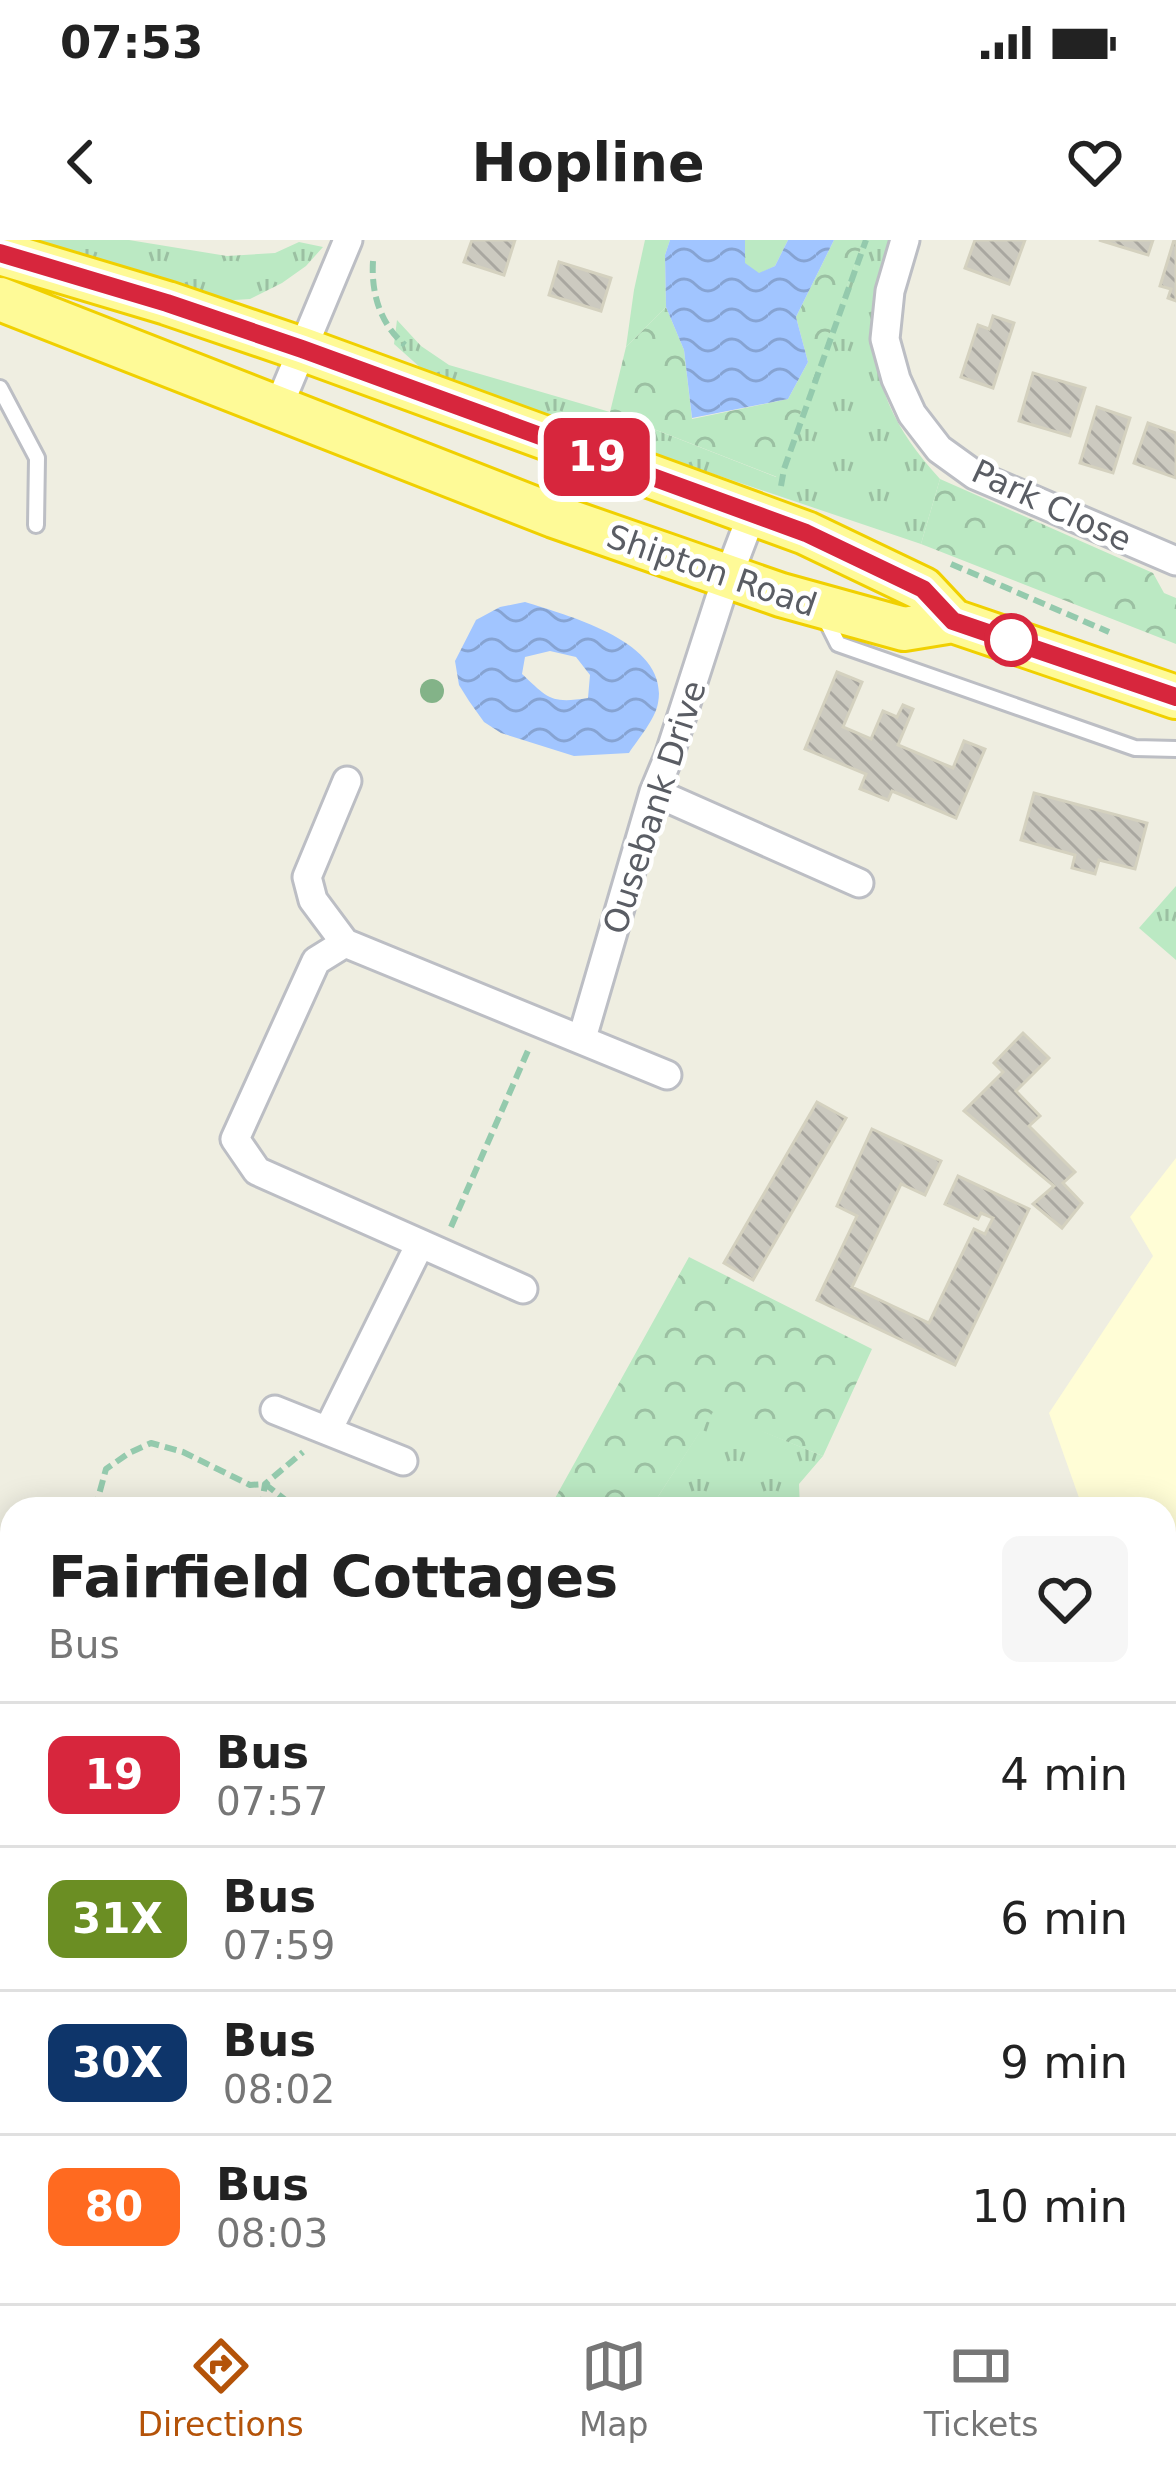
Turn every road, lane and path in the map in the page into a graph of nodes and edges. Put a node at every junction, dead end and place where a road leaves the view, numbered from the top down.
1 (348, 240) edge
2 (866, 240) edge
3 (905, 240) edge
4 (0, 253) edge
5 (0, 299) edge
6 (302, 349) junction
7 (0, 388) edge
8 (277, 410) junction
9 (766, 502) junction
10 (36, 525) dead end
11 (1176, 561) edge
12 (729, 577) junction
13 (820, 608) junction
14 (953, 621) junction
15 (1176, 697) edge
16 (1176, 749) edge
17 (347, 781) dead end
18 (654, 792) junction
19 (859, 883) dead end
20 (345, 943) junction
21 (541, 1021) junction
22 (582, 1038) junction
23 (667, 1075) dead end
24 (430, 1248) junction
25 (523, 1289) dead end
26 (275, 1410) dead end
27 (328, 1430) junction
28 (404, 1461) dead end
29 (265, 1484) junction
30 (98, 1497) edge
31 (262, 1497) edge
32 (282, 1497) edge

1 - 6 street
2 - 9 path
3 - 11 street, Park Close
4 - 6 highway, Shipton Road
5 - 8 highway, Shipton Road
6 - 8 street
6 - 9 highway, Shipton Road
7 - 10 lane
8 - 12 highway, Shipton Road
9 - 12 street, Ousebank Drive
9 - 14 highway, Shipton Road
12 - 13 highway, Shipton Road
12 - 18 street, Ousebank Drive
13 - 14 highway, Shipton Road
13 - 16 lane
14 - 15 highway, Shipton Road
17 - 20 street
18 - 19 street
18 - 22 street, Ousebank Drive
20 - 21 street
20 - 24 street
21 - 22 street
21 - 24 path
22 - 23 street
24 - 25 street
24 - 27 street
26 - 27 street
27 - 28 street
27 - 29 path
29 - 30 path
29 - 31 path
29 - 32 path

